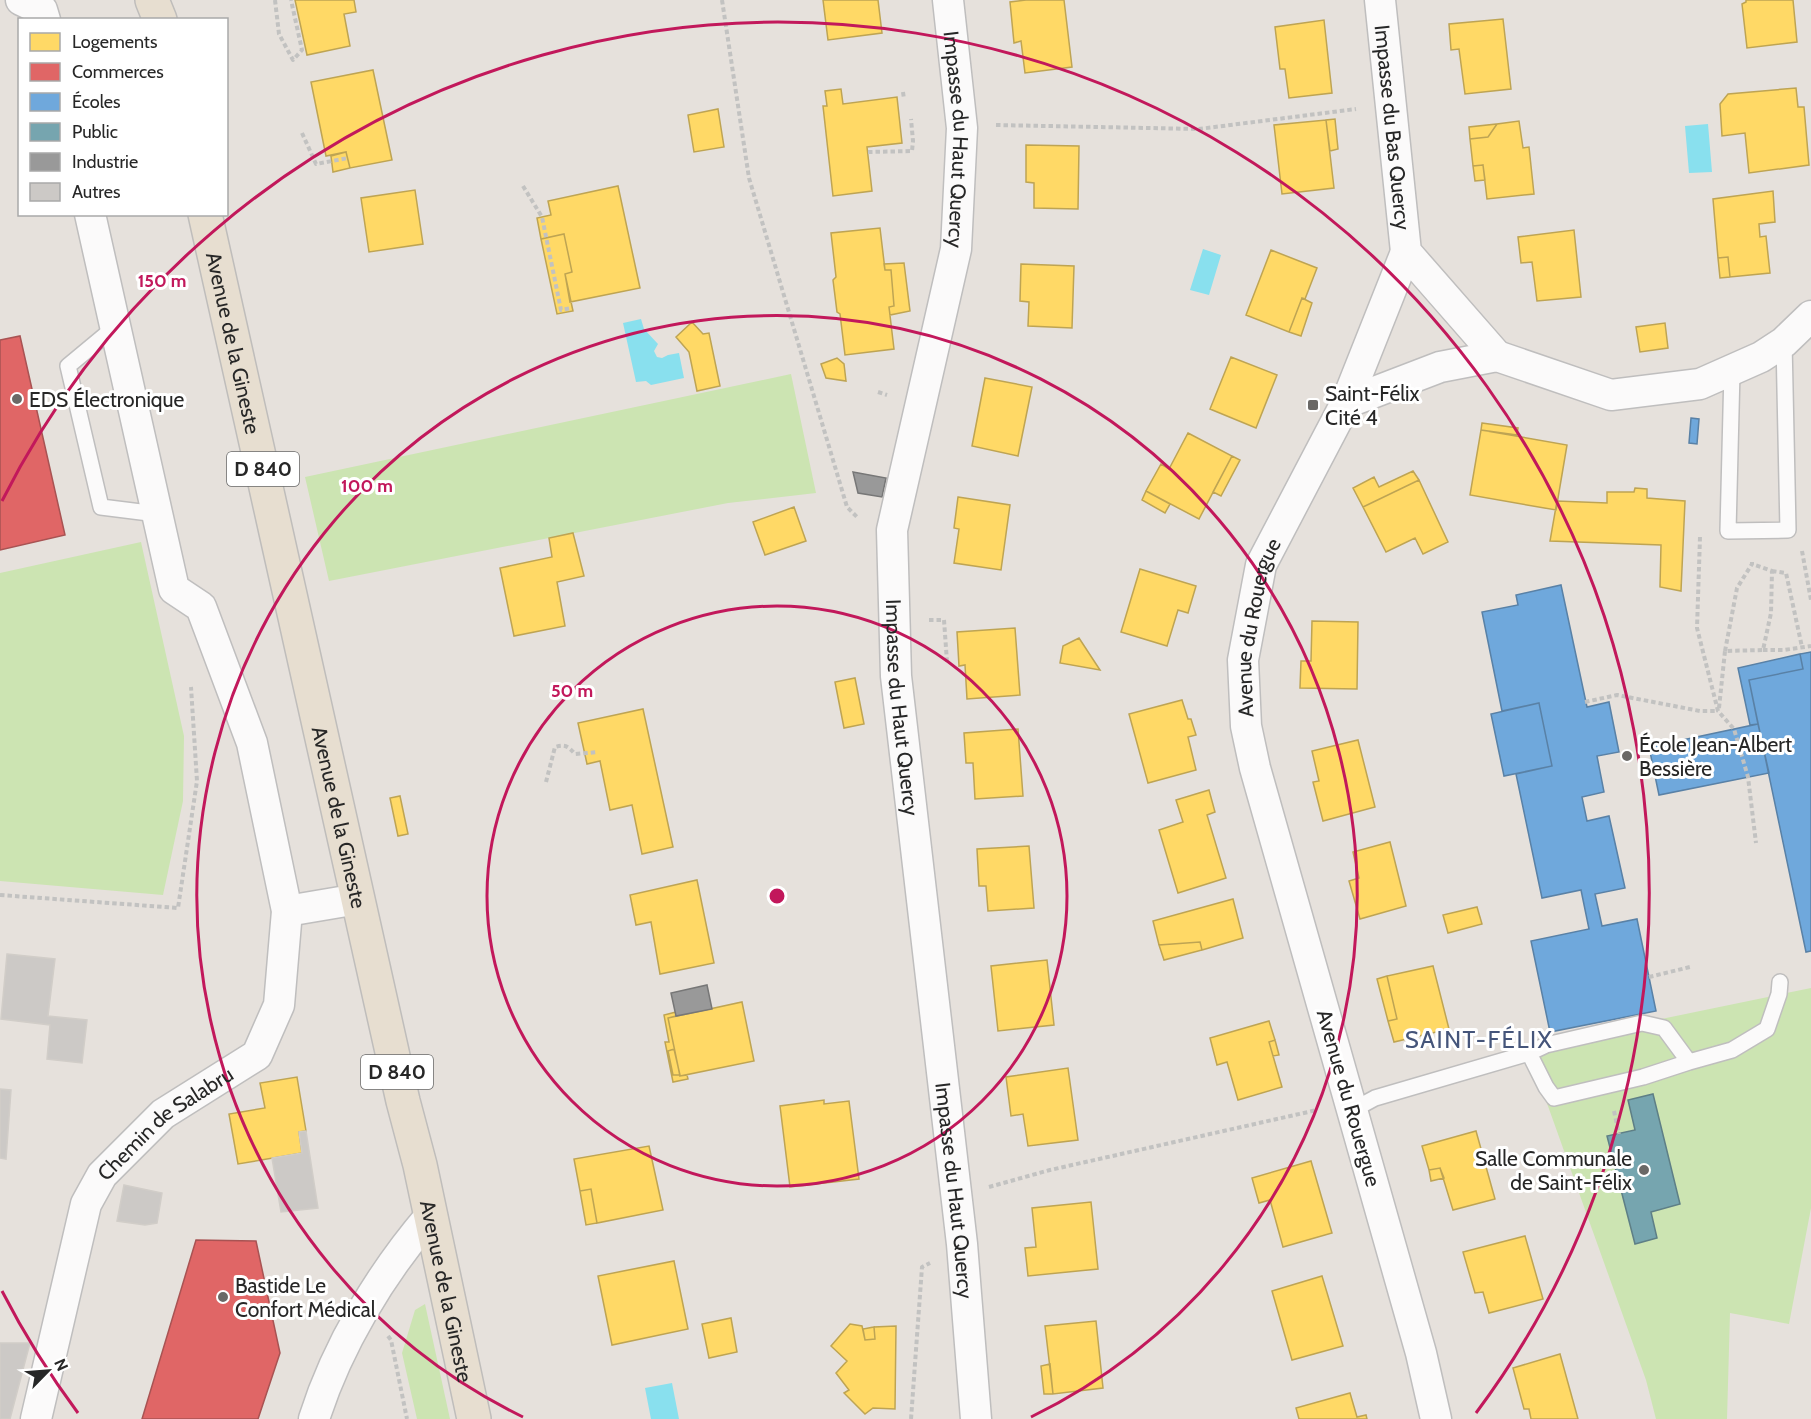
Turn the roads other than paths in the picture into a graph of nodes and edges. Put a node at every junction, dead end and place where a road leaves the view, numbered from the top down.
1 (948, 0) edge
2 (1380, 0) edge
3 (90, 216) edge
4 (205, 216) edge
5 (1406, 252) junction
6 (1811, 316) edge
7 (115, 327) junction
8 (1784, 342) junction
9 (1497, 356) junction
10 (1732, 371) junction
11 (1346, 403) junction
12 (157, 514) junction
13 (358, 899) junction
14 (288, 911) junction
15 (1780, 982) dead end
16 (1529, 1053) junction
17 (1689, 1062) junction
18 (1351, 1111) junction
19 (430, 1215) junction
20 (36, 1419) edge
21 (314, 1419) edge
22 (474, 1419) edge
23 (976, 1419) edge
24 (1436, 1419) edge

1 - 23 street, Impasse du Haut Quercy
2 - 5 street, Impasse du Bas Quercy
3 - 7 street, Chemin de Salabru
4 - 13 main road, Avenue de la Gineste / D 840
5 - 9 street, Impasse du Bas Quercy
5 - 11 street, Impasse du Bas Quercy
6 - 8 street
7 - 12 street, Chemin de Salabru
7 - 12 lane
8 - 10 street
8 - 10 lane
9 - 10 street
9 - 11 street
11 - 18 street, Avenue du Rouergue
12 - 14 street, Chemin de Salabru
13 - 14 street
13 - 19 main road, Avenue de la Gineste / D 840
14 - 20 street, Chemin de Salabru
15 - 17 lane
16 - 17 lane
16 - 17 lane
16 - 18 lane
18 - 24 street, Avenue du Rouergue
19 - 21 street
19 - 22 main road, Avenue de la Gineste / D 840

